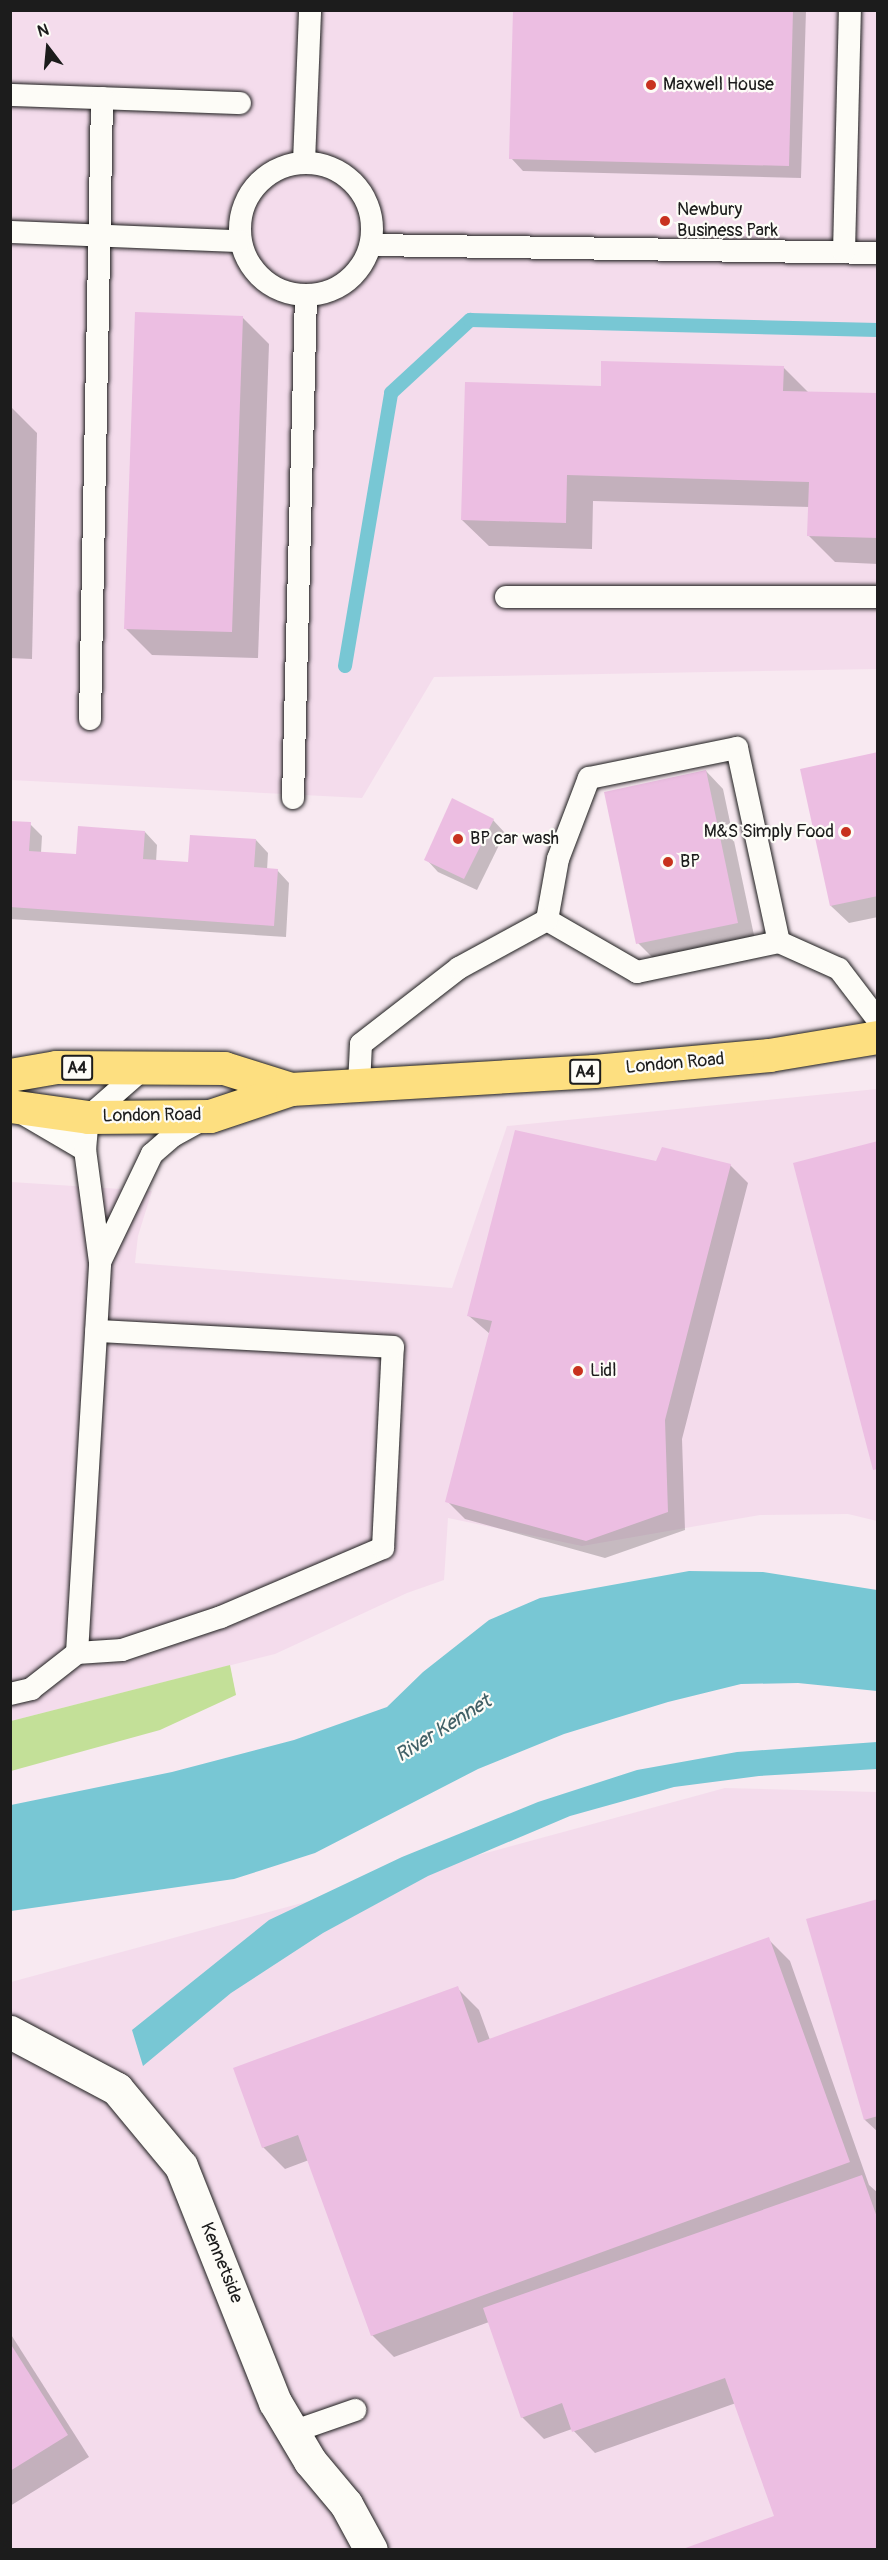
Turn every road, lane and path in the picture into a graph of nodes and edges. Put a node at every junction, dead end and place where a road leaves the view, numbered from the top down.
1 (310, 10) edge
2 (850, 10) edge
3 (10, 95) edge
4 (102, 98) junction
5 (240, 102) dead end
6 (304, 162) junction
7 (10, 232) edge
8 (100, 236) junction
9 (239, 241) junction
10 (371, 245) junction
11 (844, 252) junction
12 (878, 253) edge
13 (306, 296) junction
14 (507, 597) dead end
15 (878, 597) edge
16 (90, 719) dead end
17 (293, 798) dead end
18 (548, 920) junction
19 (779, 942) junction
20 (878, 1020) edge
21 (878, 1037) edge
22 (144, 1068) junction
23 (359, 1085) junction
24 (291, 1089) junction
25 (11, 1096) edge
26 (210, 1116) junction
27 (88, 1117) junction
28 (85, 1150) junction
29 (100, 1262) junction
30 (96, 1331) junction
31 (77, 1653) junction
32 (10, 1694) edge
33 (10, 2032) edge
34 (355, 2410) dead end
35 (292, 2432) junction
36 (371, 2550) edge

1 - 6 lane
2 - 11 lane
3 - 4 lane
4 - 5 lane
4 - 8 lane
6 - 9 lane
6 - 10 lane
7 - 8 lane
8 - 9 lane
8 - 16 lane
9 - 13 lane
10 - 11 lane
10 - 13 lane
11 - 12 lane
13 - 17 lane
14 - 15 lane
18 - 19 lane
18 - 19 lane
18 - 23 lane
19 - 20 lane
21 - 23 main road, London Road / A4
22 - 24 main road, London Road / A4
22 - 25 main road, London Road / A4
22 - 27 lane
23 - 24 main road, London Road / A4
24 - 26 main road, London Road / A4
25 - 27 main road, London Road / A4
25 - 28 lane
26 - 27 main road, London Road / A4
26 - 29 lane
27 - 28 lane
28 - 29 lane
29 - 30 lane
30 - 31 lane
30 - 31 lane
31 - 32 lane
33 - 35 street, Kennetside
34 - 35 lane
35 - 36 street, Kennetside

